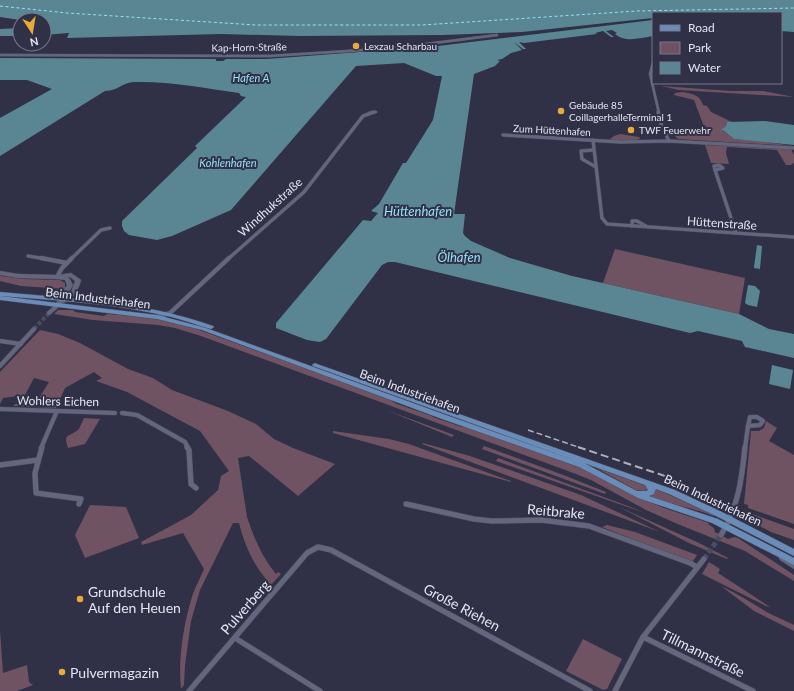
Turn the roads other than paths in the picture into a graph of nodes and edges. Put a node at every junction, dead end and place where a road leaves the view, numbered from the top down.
1 (497, 35) dead end
2 (0, 55) edge
3 (652, 67) edge
4 (652, 82) edge
5 (652, 84) edge
6 (376, 112) dead end
7 (504, 135) dead end
8 (593, 140) junction
9 (669, 141) junction
10 (794, 148) edge
11 (594, 150) junction
12 (596, 166) junction
13 (715, 170) dead end
14 (110, 228) dead end
15 (736, 233) junction
16 (794, 237) edge
17 (28, 256) dead end
18 (67, 263) junction
19 (0, 273) edge
20 (57, 277) junction
21 (0, 294) edge
22 (0, 298) edge
23 (65, 299) junction
24 (122, 304) junction
25 (58, 305) junction
26 (110, 310) junction
27 (49, 313) tunnel mouth
28 (171, 317) junction
29 (34, 329) tunnel mouth
30 (0, 341) edge
31 (21, 344) junction
32 (0, 366) edge
33 (0, 409) edge
34 (57, 411) junction
35 (115, 413) dead end
36 (122, 413) dead end
37 (748, 426) dead end
38 (38, 460) junction
39 (0, 465) edge
40 (647, 483) junction
41 (196, 488) dead end
42 (632, 492) junction
43 (79, 504) dead end
44 (406, 504) dead end
45 (729, 523) junction
46 (721, 535) tunnel mouth
47 (323, 546) joint
48 (794, 553) edge
49 (779, 554) junction
50 (704, 559) tunnel mouth
51 (794, 562) edge
52 (794, 566) edge
53 (697, 567) junction
54 (643, 637) junction
55 (235, 638) junction
56 (189, 691) edge
57 (320, 691) edge
58 (590, 691) edge
59 (615, 691) edge
60 (753, 691) edge

1 - 2 street, Kap-Horn-Straße
3 - 4 street
5 - 9 street
6 - 28 street, Windhukstraße
7 - 8 street, Zum Hüttenhafen
8 - 9 street, Zum Hüttenhafen
8 - 11 street, Hüttenstraße
9 - 10 street, Zum Hüttenhafen
11 - 12 street, Hüttenstraße
11 - 12 street
12 - 15 street, Hüttenstraße
13 - 15 street
14 - 18 street
15 - 16 street, Hüttenstraße
17 - 18 street
18 - 20 street
19 - 20 street
20 - 23 street
21 - 23 main road, Beim Industriehafen
22 - 25 main road, Beim Industriehafen
23 - 24 main road, Beim Industriehafen
23 - 25 street
24 - 26 main road
24 - 28 main road, Beim Industriehafen
25 - 26 main road, Beim Industriehafen
25 - 27 street
26 - 28 main road, Beim Industriehafen
28 - 40 main road, Beim Industriehafen
28 - 42 main road, Beim Industriehafen
29 - 31 street
30 - 31 street
31 - 32 street
33 - 34 street, Wohlers Eichen
34 - 35 street, Wohlers Eichen
34 - 38 street
36 - 41 street
37 - 45 street
38 - 39 street
38 - 43 street
40 - 42 main road
40 - 45 main road, Beim Industriehafen
42 - 45 main road, Beim Industriehafen
44 - 53 street, Reitbrake
45 - 46 street
45 - 48 main road, Beim Industriehafen
45 - 49 main road, Beim Industriehafen
47 - 55 street, Pulverberg
47 - 58 street, Große Riehen
49 - 51 main road, Beim Industriehafen
49 - 52 street
50 - 53 street
53 - 54 street
54 - 59 street
54 - 60 street, Tillmannstraße
55 - 56 street, Pulverberg
55 - 57 street

